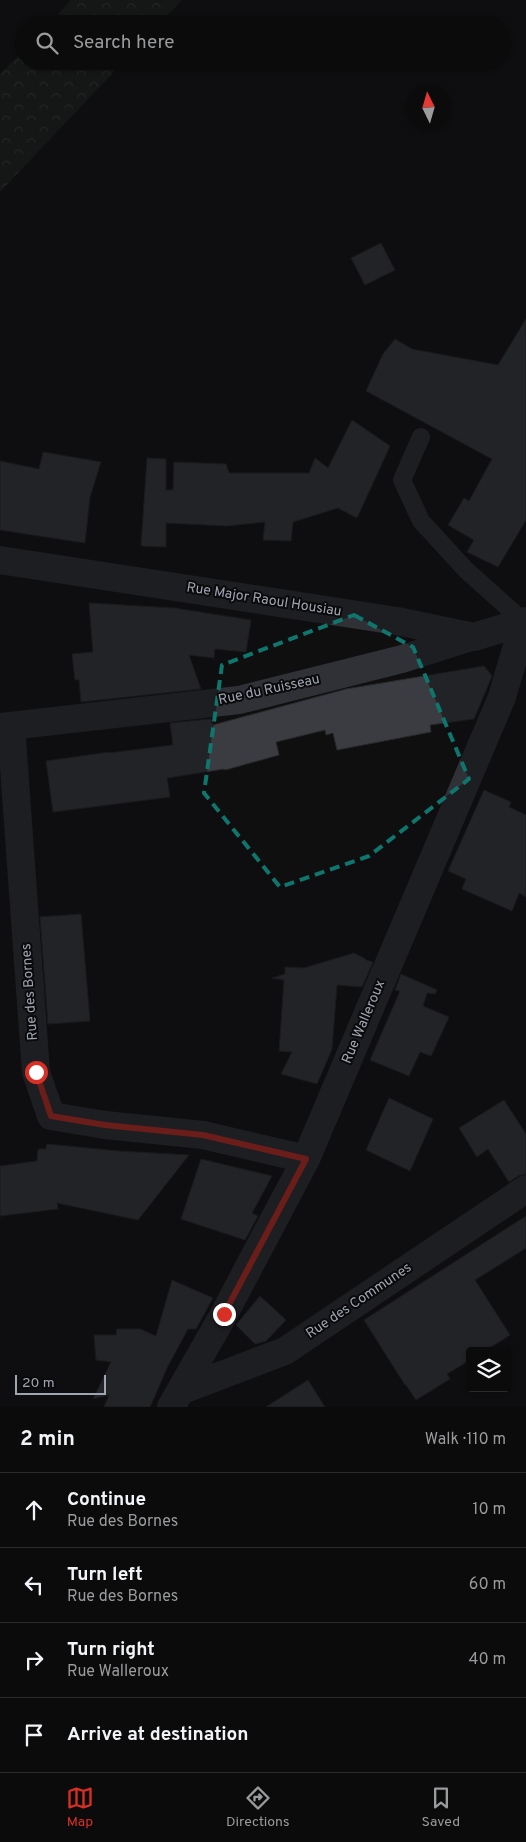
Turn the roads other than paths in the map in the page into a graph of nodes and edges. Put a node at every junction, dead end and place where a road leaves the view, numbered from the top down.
1 (421, 437) dead end
2 (0, 560) edge
3 (525, 621) edge
4 (474, 636) junction
5 (5, 727) edge
6 (306, 1159) junction
7 (526, 1189) edge
8 (176, 1399) edge

1 - 3 lane
2 - 4 street, Rue Major Raoul Housiau
3 - 4 street, Rue Major Raoul Housiau
3 - 6 street, Rue Walleroux
4 - 5 street, Rue du Ruisseau
5 - 6 street, Rue des Bornes
6 - 8 street, Rue Walleroux
7 - 8 street, Rue des Communes

